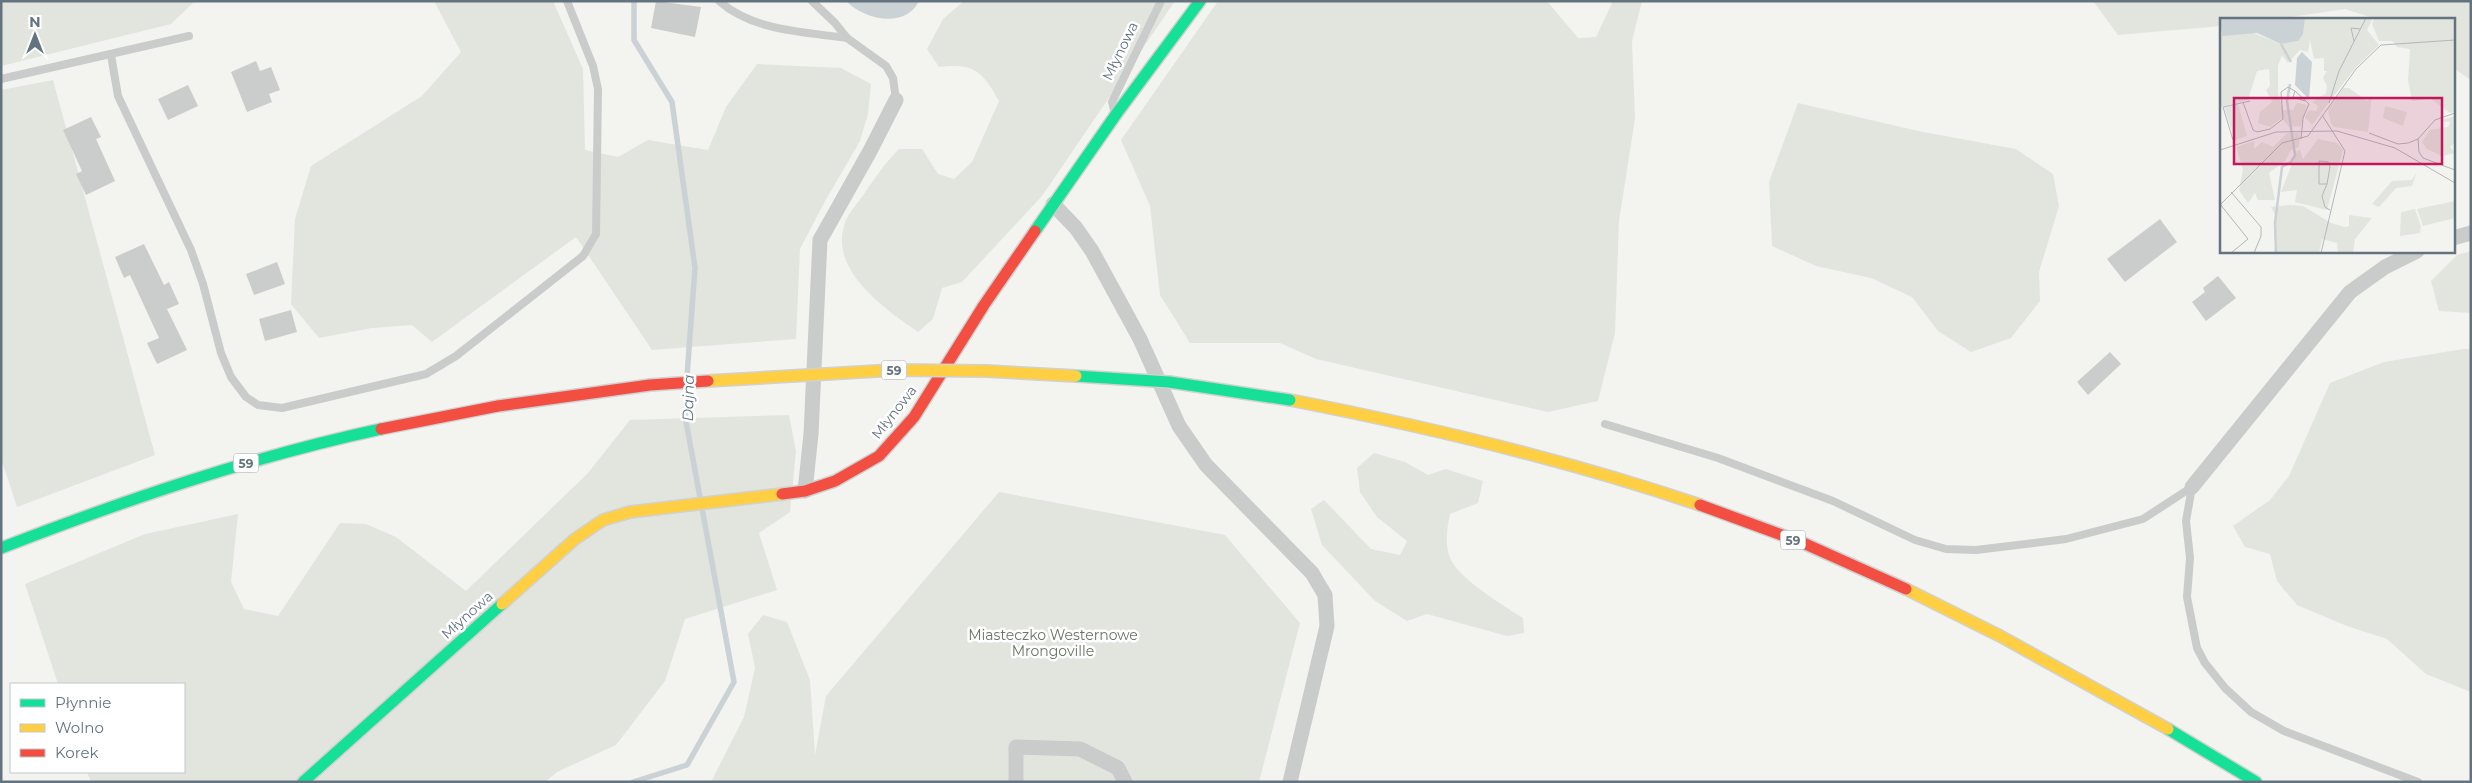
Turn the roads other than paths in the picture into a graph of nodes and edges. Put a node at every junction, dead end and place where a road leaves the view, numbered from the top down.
1 (567, 1) edge
2 (718, 1) edge
3 (812, 1) edge
4 (1161, 1) edge
5 (1200, 1) edge
6 (189, 36) dead end
7 (847, 38) junction
8 (111, 56) junction
9 (1, 79) edge
10 (896, 100) joint
11 (1117, 112) junction
12 (1053, 204) junction
13 (2471, 233) edge
14 (2454, 238) edge
15 (2415, 252) edge
16 (1605, 424) dead end
17 (2192, 486) junction
18 (805, 491) junction
19 (1, 548) edge
20 (303, 782) edge
21 (1016, 782) edge
22 (1125, 782) edge
23 (1290, 782) edge
24 (2256, 782) edge
25 (2418, 782) edge

1 - 8 lane
2 - 7 lane
3 - 7 lane
4 - 11 lane, Młynowa
5 - 11 main road, Młynowa
6 - 8 lane
7 - 10 lane
8 - 9 lane
10 - 18 street
11 - 12 main road, Młynowa
12 - 18 main road, Młynowa
12 - 23 street
13 - 14 street
15 - 17 street
16 - 17 lane
17 - 25 lane
18 - 20 main road, Młynowa
19 - 24 main road, 59, bridge
21 - 22 street

